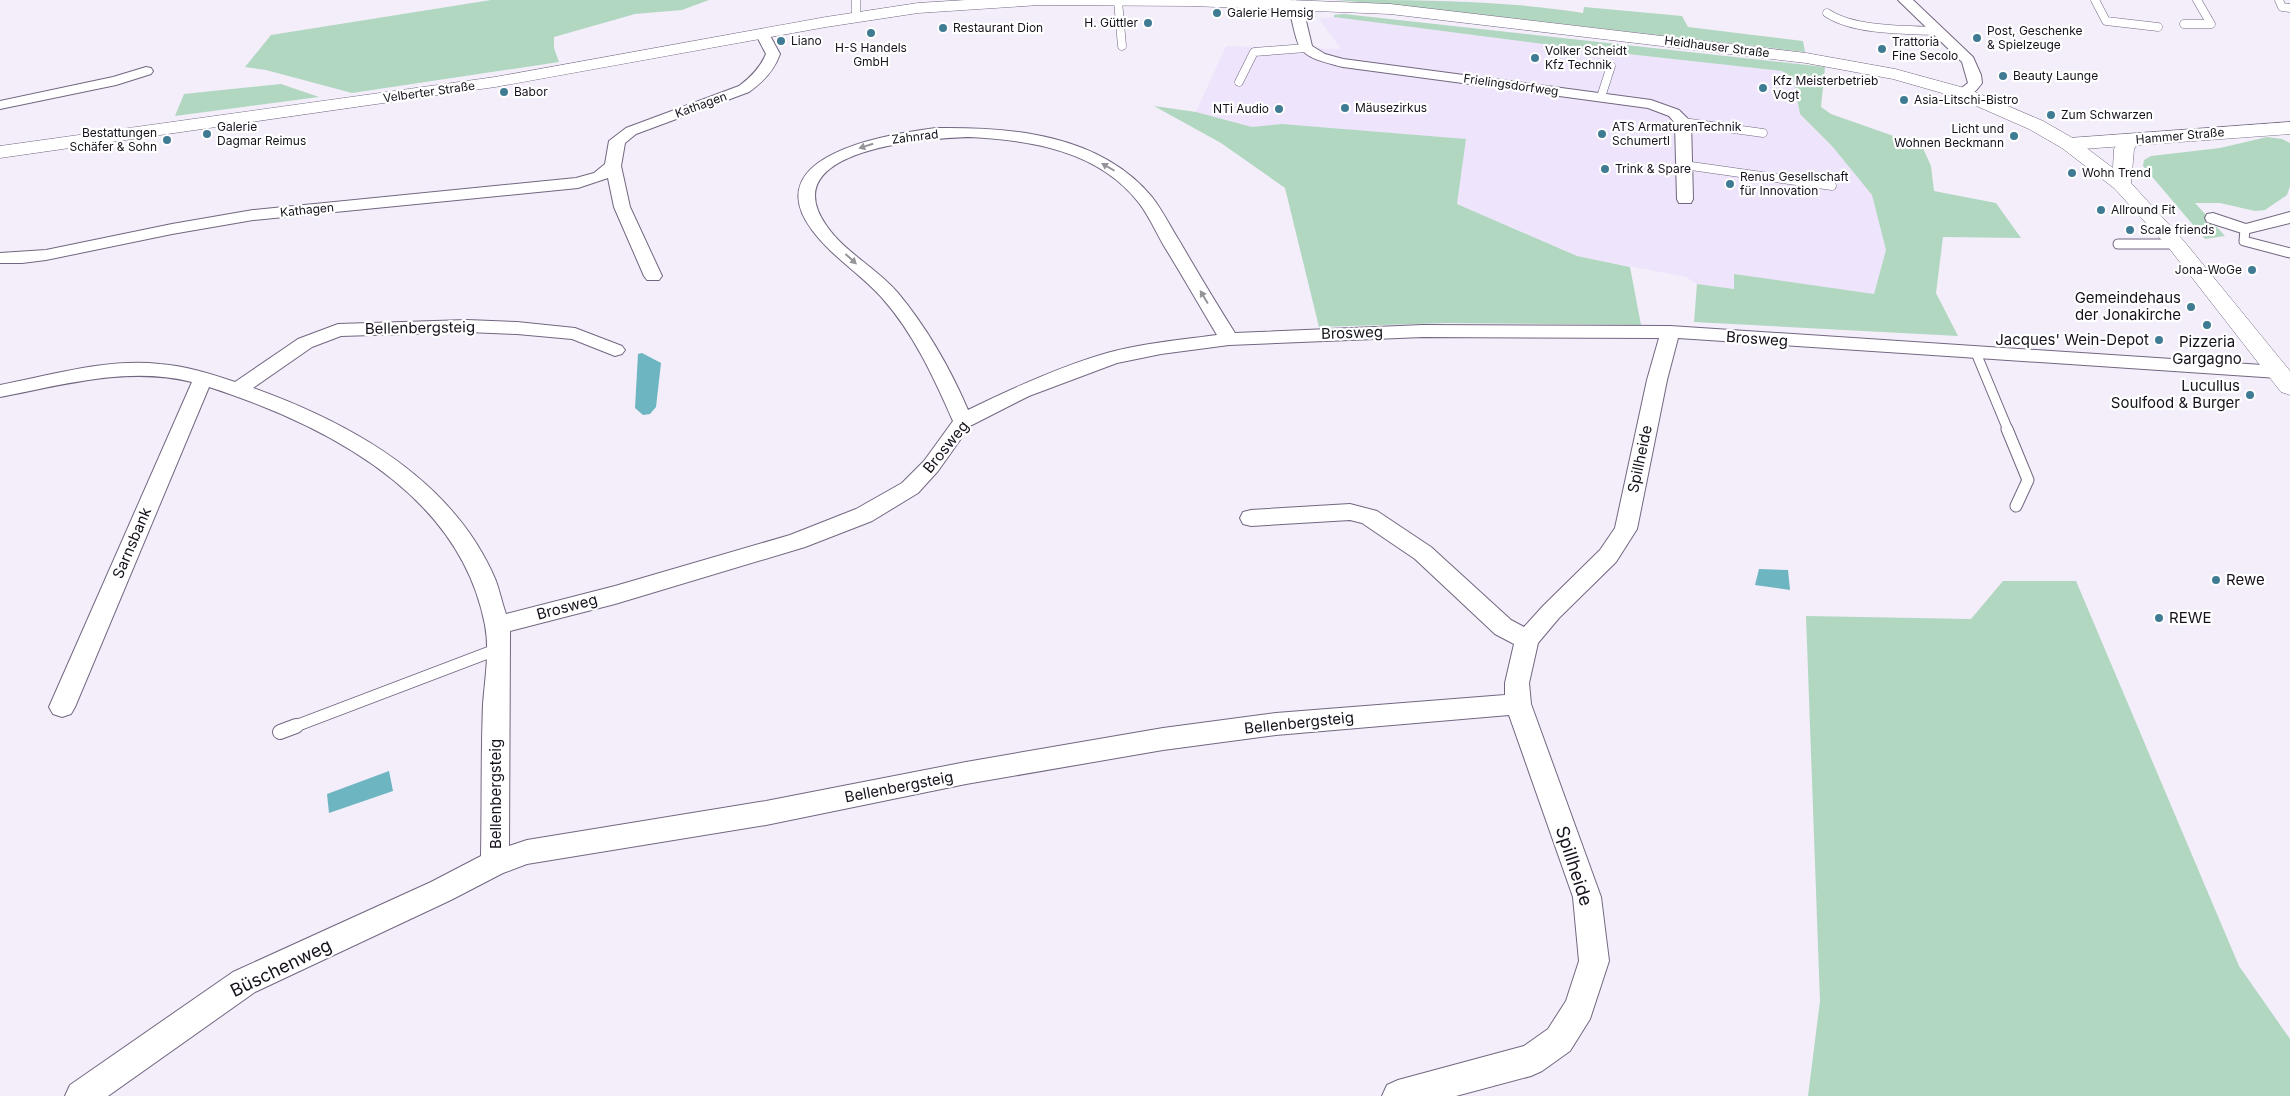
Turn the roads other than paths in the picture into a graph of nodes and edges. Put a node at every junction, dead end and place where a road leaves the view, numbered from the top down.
1 (1040, 0) edge
2 (1906, 0) edge
3 (2095, 0) edge
4 (2198, 0) edge
5 (2279, 0) edge
6 (1118, 1) edge
7 (1193, 1) edge
8 (1295, 4) junction
9 (856, 8) edge
10 (2290, 8) edge
11 (1826, 13) dead end
12 (2184, 24) dead end
13 (2158, 27) dead end
14 (1938, 31) junction
15 (762, 33) junction
16 (1122, 46) dead end
17 (1306, 48) junction
18 (1611, 66) dead end
19 (146, 71) dead end
20 (1239, 82) dead end
21 (1962, 93) junction
22 (1601, 97) junction
23 (0, 106) edge
24 (1683, 122) junction
25 (2287, 131) edge
26 (1764, 133) dead end
27 (2130, 140) junction
28 (2069, 144) junction
29 (0, 152) edge
30 (1684, 165) junction
31 (613, 166) junction
32 (2121, 184) junction
33 (1832, 186) dead end
34 (1685, 199) dead end
35 (2290, 217) edge
36 (2213, 218) dead end
37 (2245, 229) junction
38 (2118, 244) dead end
39 (2176, 244) junction
40 (2290, 253) edge
41 (0, 258) edge
42 (653, 276) dead end
43 (1670, 332) junction
44 (1229, 339) junction
45 (615, 350) dead end
46 (1976, 353) junction
47 (2286, 377) edge
48 (203, 379) junction
49 (238, 389) junction
50 (0, 390) edge
51 (963, 421) junction
52 (2016, 506) dead end
53 (1251, 518) dead end
54 (498, 626) junction
55 (1528, 640) junction
56 (498, 650) junction
57 (1518, 704) junction
58 (62, 707) dead end
59 (280, 732) dead end
60 (496, 863) junction
61 (81, 1096) edge
62 (1398, 1096) edge

1 - 6 main road, Heidhauser Straße
1 - 9 main road, Velberter Straße
2 - 14 street
3 - 13 lane
4 - 12 lane
5 - 10 lane
6 - 7 main road, Heidhauser Straße
6 - 16 lane
7 - 8 main road, Heidhauser Straße
8 - 17 street
8 - 21 main road, Heidhauser Straße
9 - 15 main road, Velberter Straße
11 - 14 lane
14 - 21 street
15 - 29 main road, Velberter Straße
15 - 31 street, Kathagen
17 - 20 lane
17 - 22 street, Frielingsdorfweg
18 - 22 lane
19 - 23 street
21 - 28 main road, Heidhauser Straße
22 - 24 street, Frielingsdorfweg
24 - 26 lane
24 - 30 street
25 - 27 main road, Hammer Straße
27 - 28 main road, Hammer Straße
27 - 32 main road
28 - 32 main road, Heidhauser Straße
30 - 33 lane
30 - 34 street
31 - 41 street, Kathagen
31 - 42 street, Kathagen
32 - 39 main road, Heidhauser Straße
35 - 37 street
36 - 37 street
37 - 40 lane
38 - 39 lane
39 - 47 main road, Heidhauser Straße
43 - 44 street, Brosweg
43 - 46 street, Brosweg
43 - 55 street, Spillheide
44 - 51 street, Brosweg
44 -> 51 street, Zahnrad
45 - 49 street, Bellenbergsteig
46 - 47 street, Brosweg
46 - 52 lane
48 - 49 street, Bellenbergsteig
48 - 50 street, Bellenbergsteig
48 - 58 street, Sarnsbank
49 - 54 street, Bellenbergsteig
51 - 54 street, Brosweg
53 - 55 street
54 - 56 street, Bellenbergsteig
55 - 57 street, Spillheide
56 - 59 lane
56 - 60 street, Bellenbergsteig
57 - 60 street, Bellenbergsteig
57 - 62 street, Spillheide
60 - 61 street, Büschenweg

